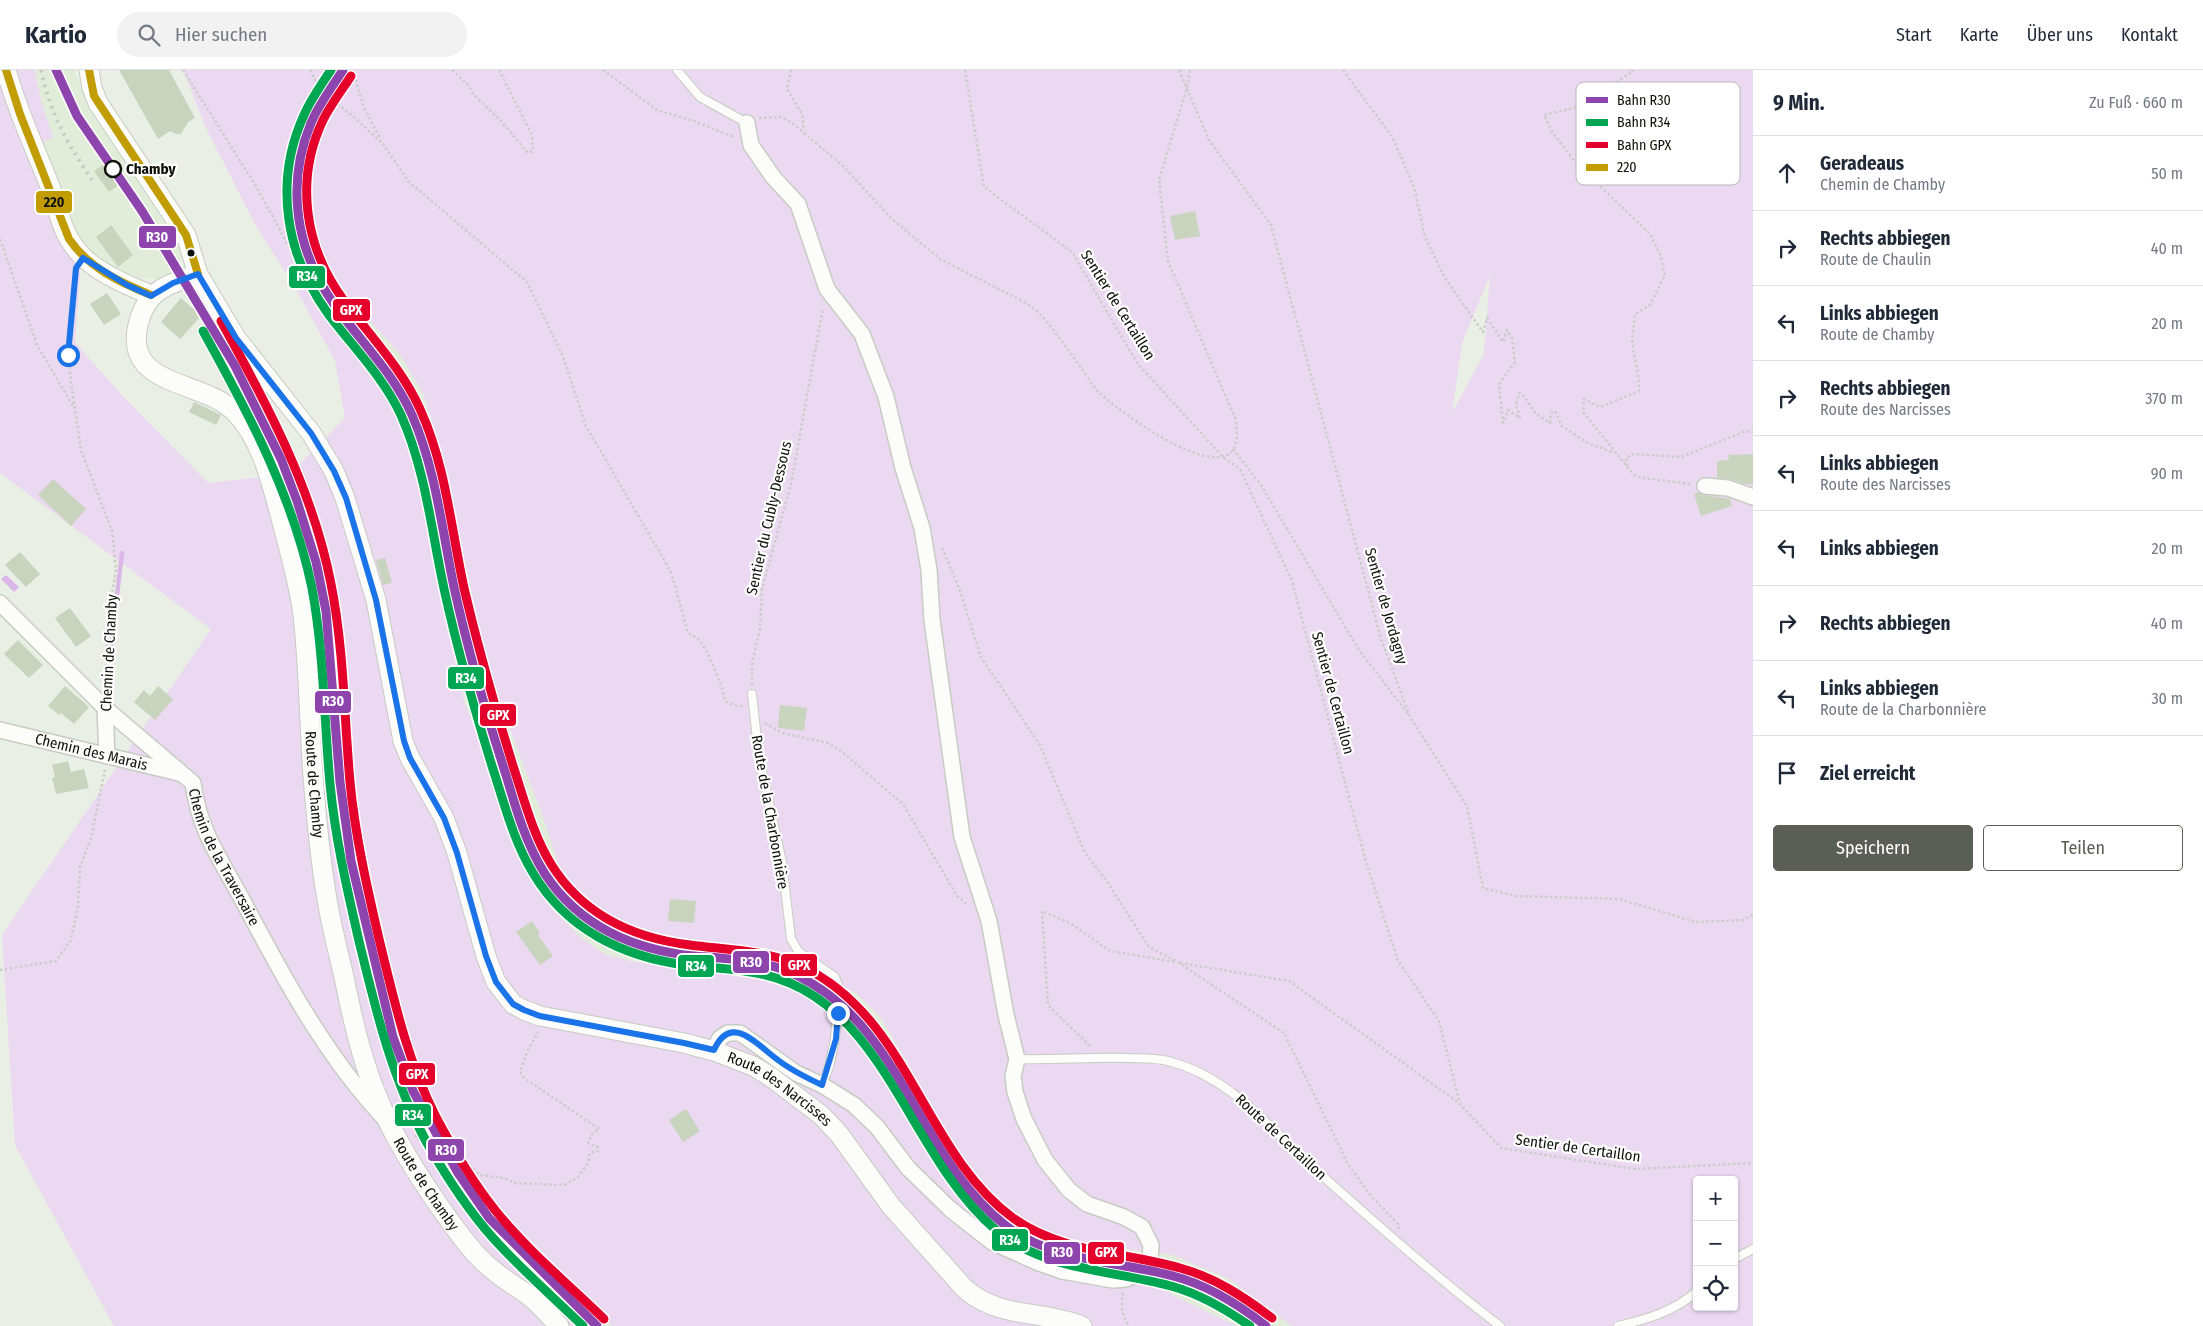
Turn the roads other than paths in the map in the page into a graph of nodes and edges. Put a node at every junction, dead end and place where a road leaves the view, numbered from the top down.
1 (6, 70) edge
2 (89, 70) edge
3 (677, 70) edge
4 (747, 123) joint
5 (198, 274) junction
6 (151, 296) junction
7 (1705, 486) road end
8 (1753, 497) edge
9 (0, 603) edge
10 (752, 694) road end
11 (105, 708) junction
12 (0, 730) edge
13 (107, 756) junction
14 (183, 774) junction
15 (714, 1050) junction
16 (1017, 1059) junction
17 (822, 1085) junction
18 (390, 1124) junction
19 (1753, 1248) edge
20 (1738, 1257) edge
21 (1693, 1294) edge
22 (559, 1326) edge
23 (1082, 1326) edge
24 (1500, 1326) edge
25 (1618, 1326) edge

1 - 6 street
2 - 5 street, Route des Narcisses
3 - 4 lane
4 - 16 street
5 - 6 street
5 - 15 street, Route des Narcisses
6 - 18 street, Route de Chamby
7 - 8 street
9 - 11 street, Chemin de la Traversaire
10 - 17 lane, Route de la Charbonnière
11 - 13 street, Chemin de Chamby
11 - 14 street, Chemin de la Traversaire
12 - 13 street, Chemin des Marais
13 - 14 street, Chemin des Marais
14 - 18 street, Chemin de la Traversaire
15 - 17 street
15 - 23 street, Route des Narcisses
16 - 17 street
16 - 24 lane, Route de Certaillon
18 - 22 street, Route de Chamby
19 - 20 lane
21 - 25 lane

